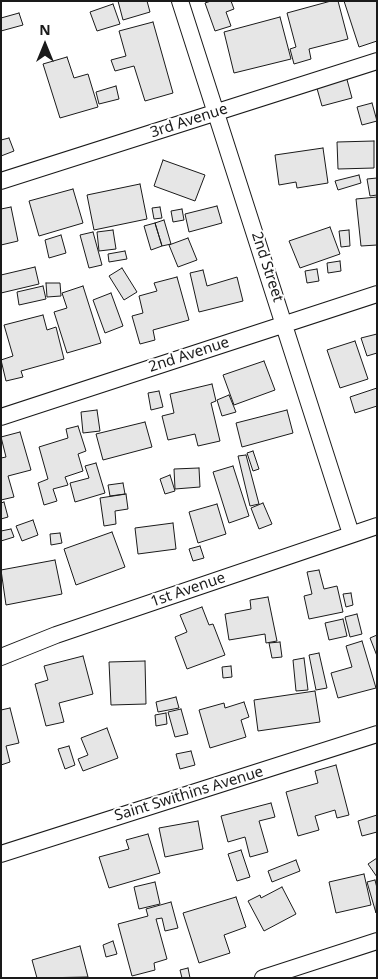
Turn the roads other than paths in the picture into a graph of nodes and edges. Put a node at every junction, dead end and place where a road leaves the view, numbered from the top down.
1 (180, 1) edge
2 (377, 61) edge
3 (217, 112) junction
4 (1, 180) edge
5 (377, 294) edge
6 (284, 324) junction
7 (1, 416) edge
8 (377, 526) edge
9 (351, 534) junction
10 (1, 657) edge
11 (377, 734) edge
12 (1, 854) edge
13 (377, 941) edge
14 (263, 978) edge

1 - 3 street, 2nd Street
2 - 3 street, 3rd Avenue
3 - 4 street, 3rd Avenue
3 - 6 street, 2nd Street
5 - 6 street, 2nd Avenue
6 - 7 street, 2nd Avenue
6 - 9 street, 2nd Street
8 - 9 street, 1st Avenue
9 - 10 street, 1st Avenue
11 - 12 street, Saint Swithins Avenue
13 - 14 street

